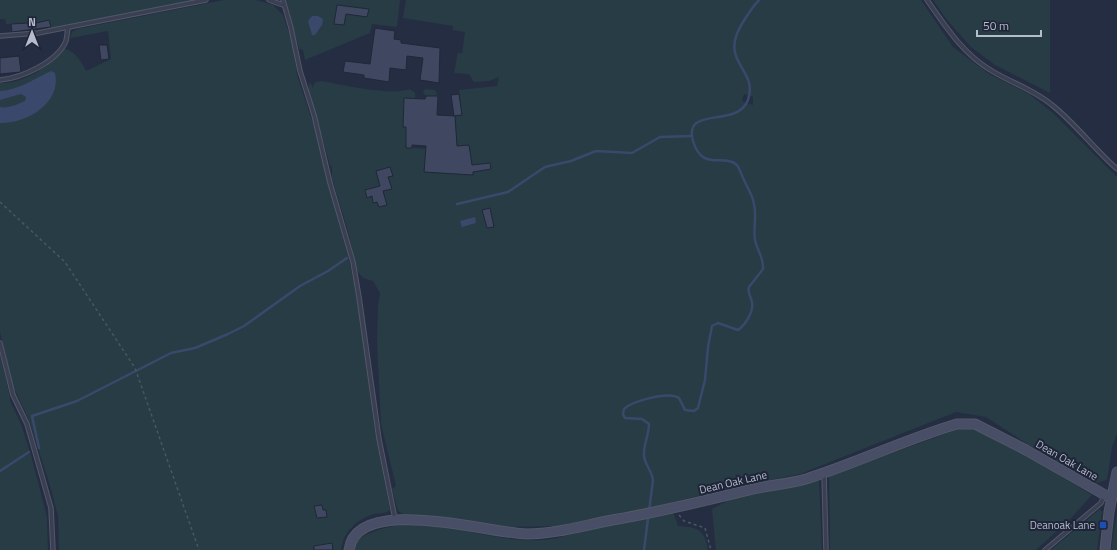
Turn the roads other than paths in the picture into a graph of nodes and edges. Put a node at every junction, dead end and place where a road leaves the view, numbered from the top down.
1 (206, 0) edge
2 (269, 0) edge
3 (282, 0) edge
4 (927, 0) edge
5 (283, 5) junction
6 (68, 28) junction
7 (0, 36) edge
8 (0, 80) edge
9 (1117, 169) edge
10 (0, 343) edge
11 (824, 472) junction
12 (1117, 472) edge
13 (1108, 496) junction
14 (395, 520) junction
15 (53, 550) edge
16 (349, 550) edge
17 (826, 550) edge
18 (1045, 550) edge
19 (1105, 550) edge

1 - 6 lane
2 - 5 lane
3 - 5 lane
4 - 9 lane
5 - 14 lane
6 - 7 lane
6 - 8 lane
10 - 15 lane
11 - 13 street, Dean Oak Lane
11 - 14 street, Dean Oak Lane
11 - 17 lane
12 - 13 street
13 - 18 lane
13 - 19 street
14 - 16 street, Dean Oak Lane

